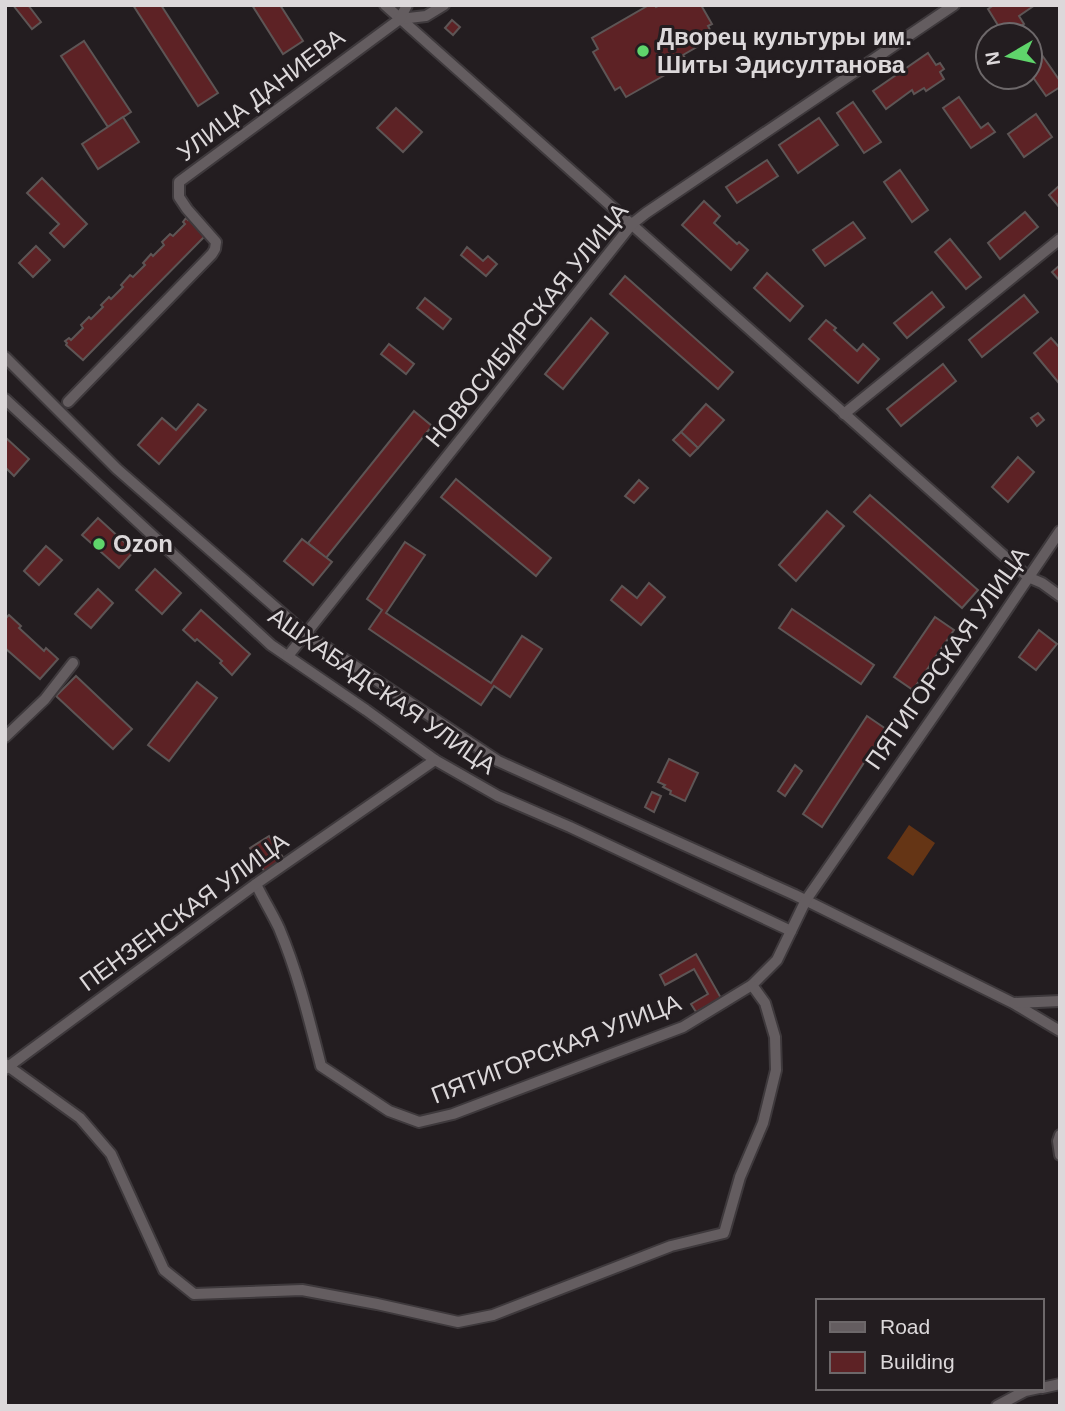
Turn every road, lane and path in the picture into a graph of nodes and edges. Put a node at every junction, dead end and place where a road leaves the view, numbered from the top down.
1 (385, 5) edge
2 (407, 5) edge
3 (444, 5) edge
4 (954, 5) edge
5 (400, 19) junction
6 (632, 224) junction
7 (1060, 239) edge
8 (6, 358) edge
9 (5, 399) edge
10 (68, 402) dead end
11 (844, 414) junction
12 (1060, 531) edge
13 (1028, 577) junction
14 (1060, 596) edge
15 (305, 633) junction
16 (288, 656) junction
17 (73, 663) dead end
18 (5, 737) edge
19 (435, 760) junction
20 (256, 884) junction
21 (806, 900) junction
22 (791, 931) junction
23 (752, 985) junction
24 (1060, 1001) edge
25 (1013, 1003) junction
26 (1060, 1031) edge
27 (6, 1066) edge
28 (1060, 1135) edge
29 (1060, 1155) edge
30 (1030, 1390) edge
31 (997, 1406) edge

1 - 5 street
2 - 5 street, УЛИЦА ДАНИЕВА
3 - 5 street, УЛИЦА ДАНИЕВА
4 - 6 street, НОВОСИБИРСКАЯ УЛИЦА
5 - 6 street
5 - 10 street, УЛИЦА ДАНИЕВА
6 - 11 street
6 - 15 street, НОВОСИБИРСКАЯ УЛИЦА
7 - 11 street
8 - 15 street
9 - 16 street, АШХАБАДСКАЯ УЛИЦА
11 - 13 street
12 - 13 street, ПЯТИГОРСКАЯ УЛИЦА
13 - 14 street
13 - 21 street, ПЯТИГОРСКАЯ УЛИЦА
15 - 16 street, НОВОСИБИРСКАЯ УЛИЦА
15 - 21 street
16 - 19 street, АШХАБАДСКАЯ УЛИЦА
17 - 18 street
19 - 20 street, ПЕНЗЕНСКАЯ УЛИЦА
19 - 22 street, АШХАБАДСКАЯ УЛИЦА
20 - 23 street, ПЯТИГОРСКАЯ УЛИЦА
20 - 27 street, ПЕНЗЕНСКАЯ УЛИЦА
21 - 22 street, ПЯТИГОРСКАЯ УЛИЦА
21 - 25 street
22 - 23 street, ПЯТИГОРСКАЯ УЛИЦА
23 - 27 street
24 - 25 street
25 - 26 street
28 - 29 street
30 - 31 street

